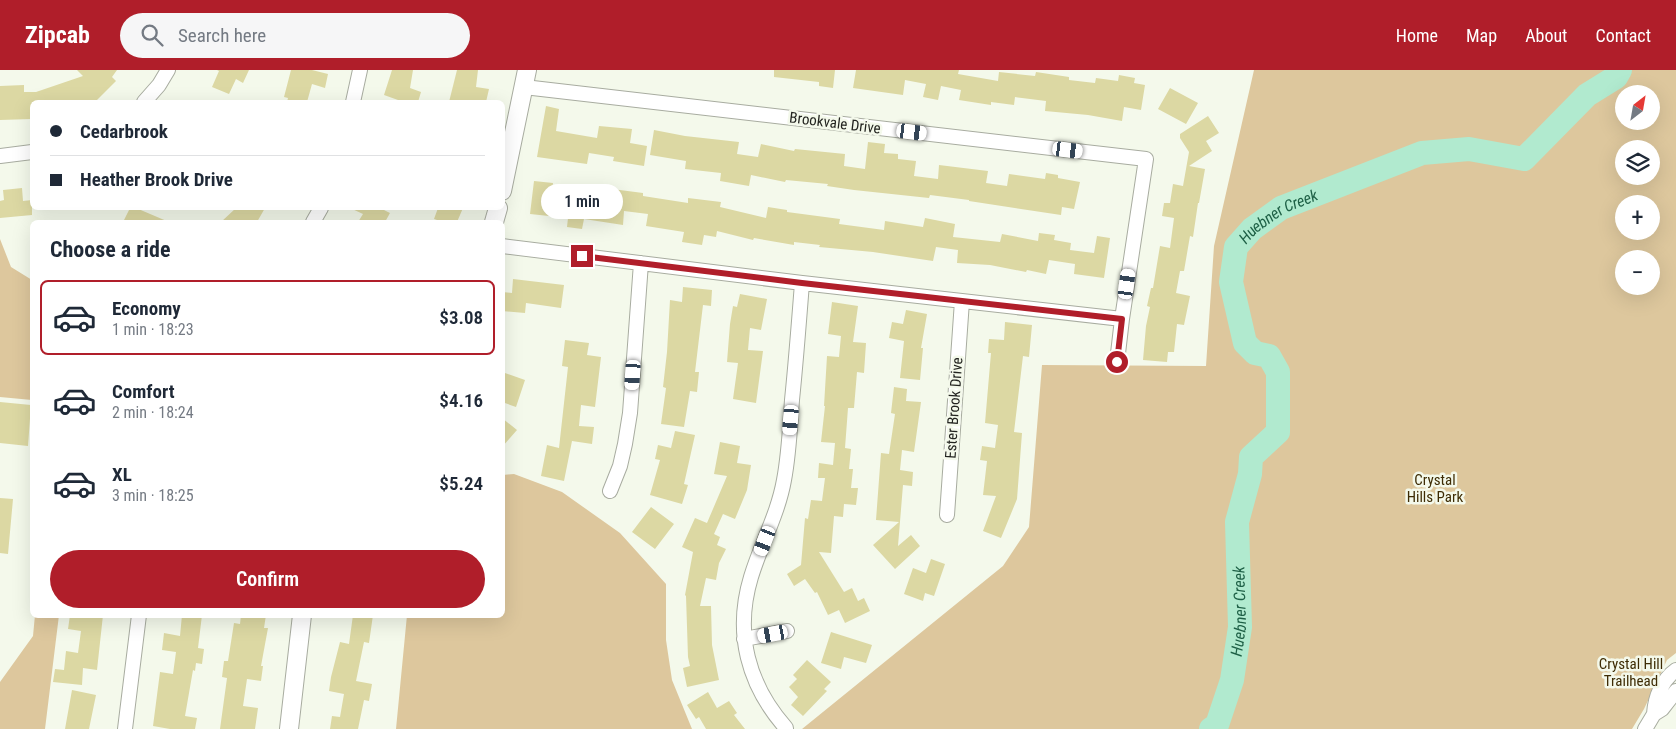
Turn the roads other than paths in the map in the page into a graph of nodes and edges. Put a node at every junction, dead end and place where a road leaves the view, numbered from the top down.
1 (168, 70) edge
2 (360, 70) edge
3 (526, 78) edge
4 (146, 100) edge
5 (353, 100) edge
6 (30, 152) edge
7 (0, 156) edge
8 (505, 177) edge
9 (505, 246) edge
10 (641, 263) junction
11 (802, 283) junction
12 (962, 301) junction
13 (1122, 319) junction
14 (1117, 362) dead end
15 (610, 491) dead end
16 (947, 515) dead end
17 (139, 618) edge
18 (302, 618) edge
19 (787, 632) dead end
20 (744, 639) junction
21 (1676, 670) edge
22 (1676, 691) edge
23 (1654, 714) junction
24 (786, 728) edge
25 (125, 729) edge
26 (289, 729) edge
27 (1645, 729) edge

1 - 4 street
2 - 5 street
3 - 8 street
3 - 13 street, Brookvale Drive
6 - 7 street
9 - 10 street
10 - 11 street
10 - 15 street
11 - 12 street
11 - 20 street
12 - 13 street
12 - 16 street, Ester Brook Drive
13 - 14 street
17 - 25 street
18 - 26 street
19 - 20 street
20 - 24 street
21 - 23 street
22 - 23 street
23 - 27 street

